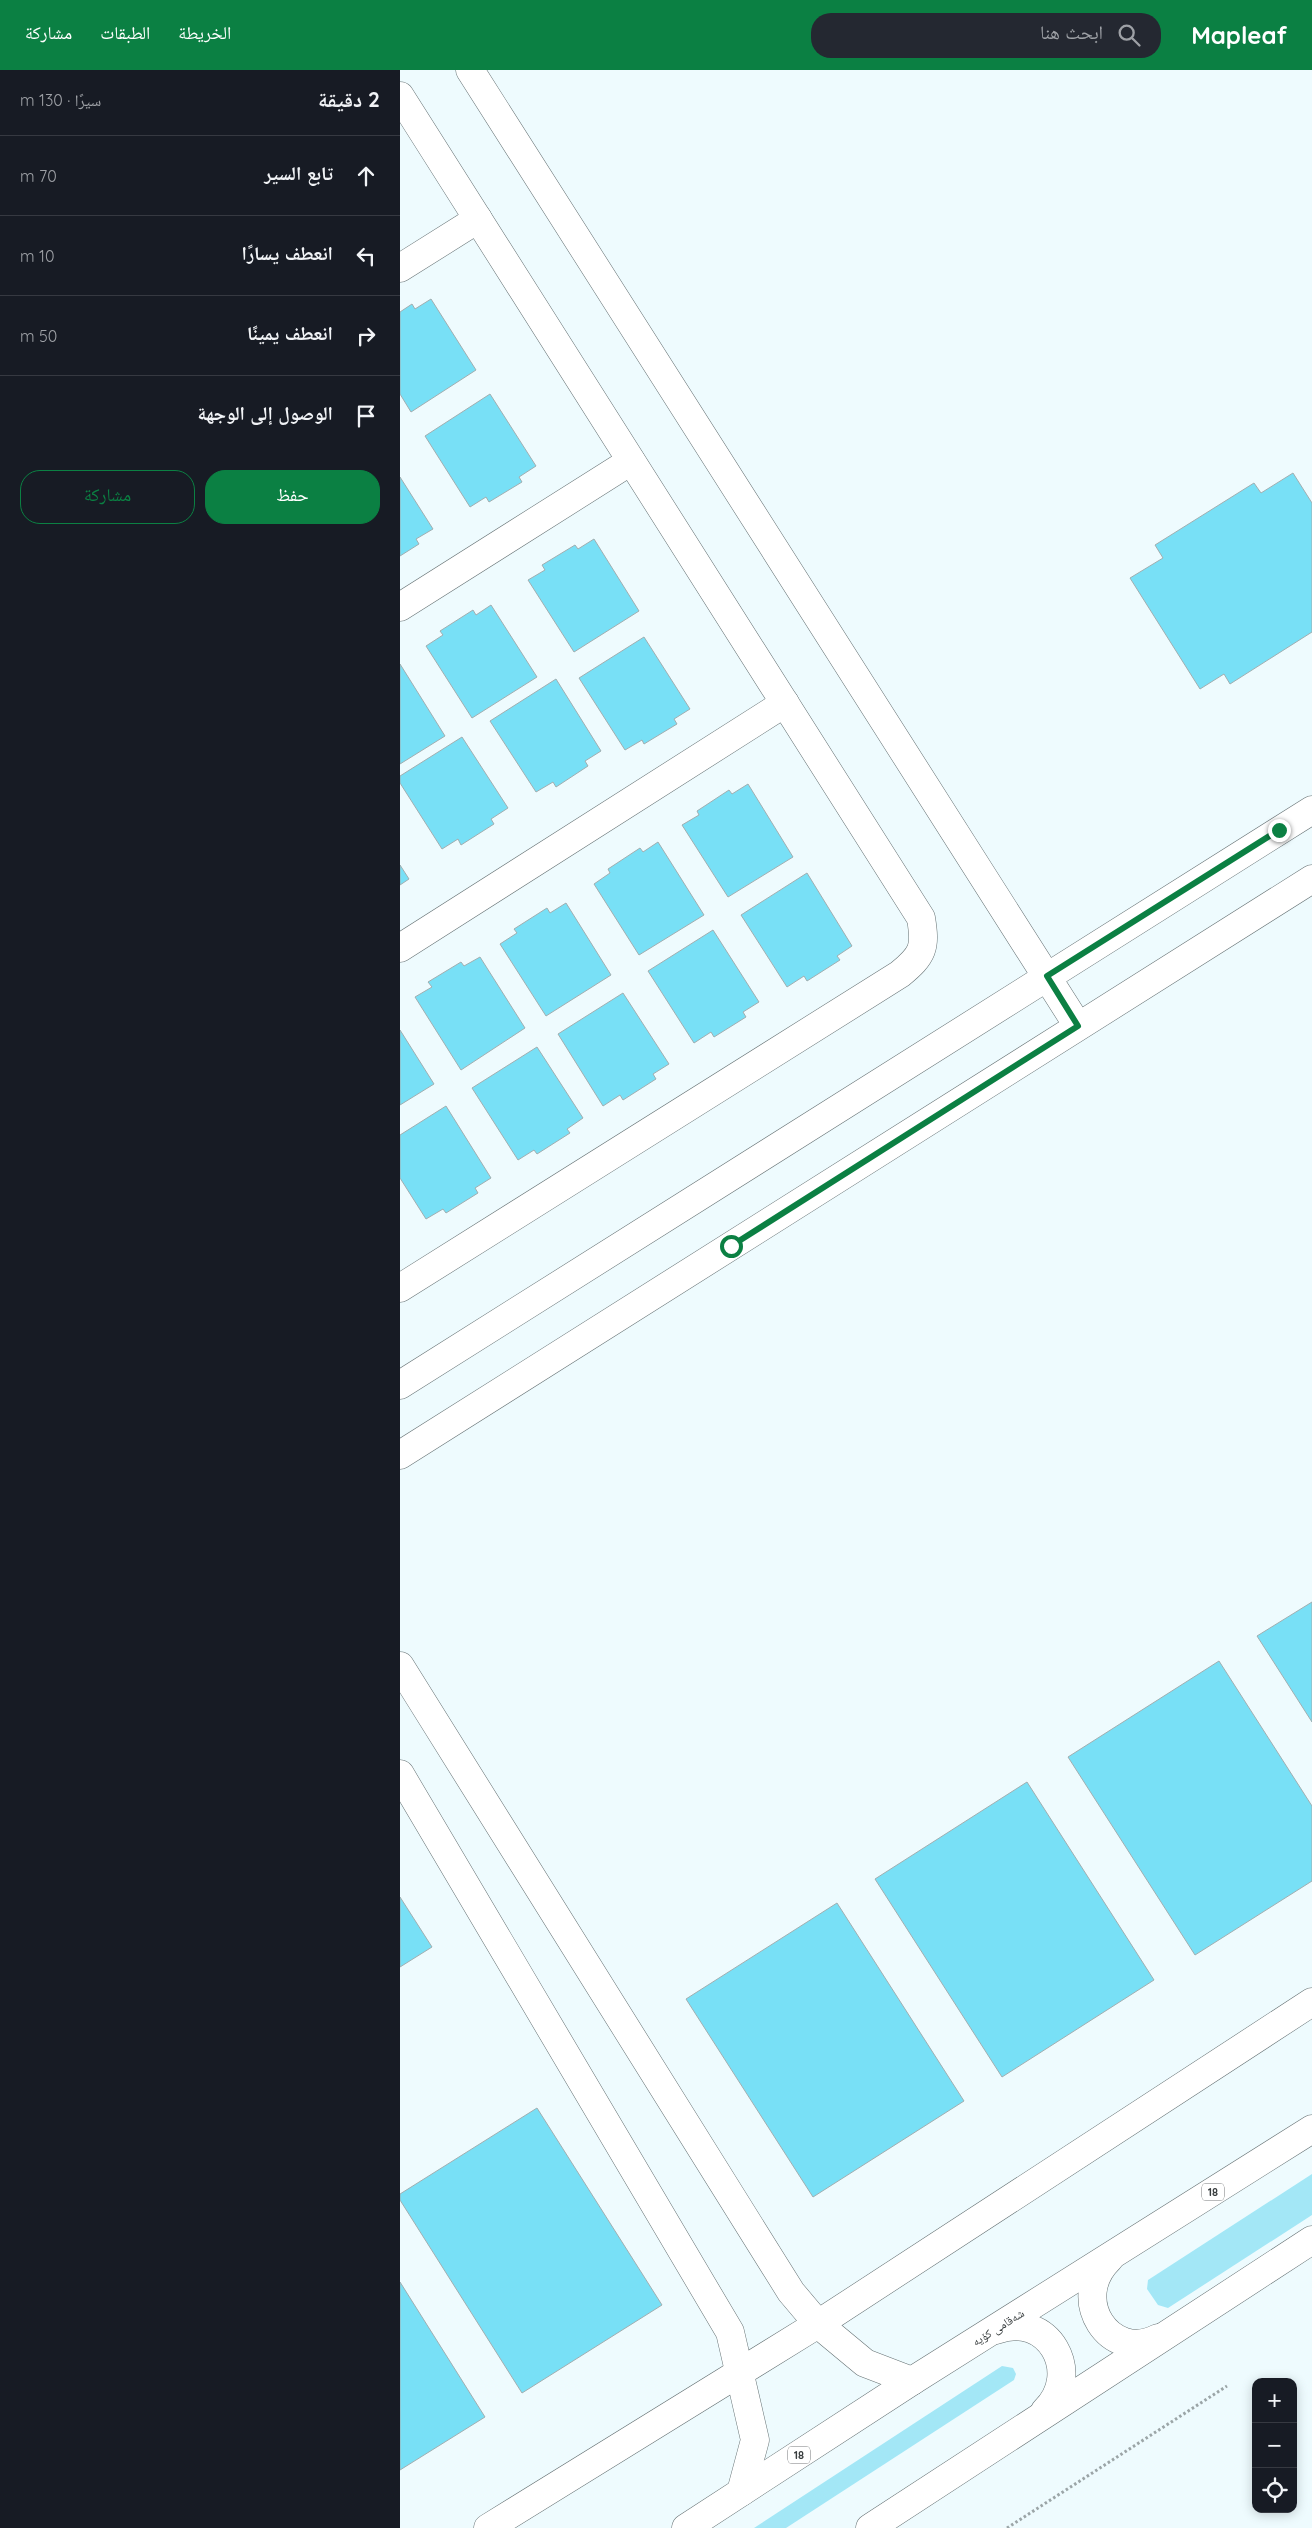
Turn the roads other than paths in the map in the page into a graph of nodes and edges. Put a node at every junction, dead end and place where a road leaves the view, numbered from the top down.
1 (470, 70) edge
2 (400, 96) edge
3 (478, 219) junction
4 (400, 268) edge
5 (631, 461) junction
6 (400, 607) edge
7 (785, 704) junction
8 (1312, 810) edge
9 (1312, 879) edge
10 (400, 948) edge
11 (1047, 976) junction
12 (1078, 1026) junction
13 (400, 1288) edge
14 (400, 1385) edge
15 (400, 1455) edge
16 (400, 1666) edge
17 (400, 1774) edge
18 (1312, 2002) edge
19 (1312, 2129) edge
20 (1312, 2240) edge
21 (1113, 2254) junction
22 (818, 2324) junction
23 (991, 2332) junction
24 (1165, 2334) junction
25 (741, 2371) junction
26 (912, 2382) junction
27 (1040, 2415) junction
28 (741, 2492) junction
29 (488, 2528) edge
30 (686, 2528) edge
31 (870, 2528) edge

1 - 11 main road
2 - 3 main road
3 - 4 main road
3 - 5 main road
5 - 6 main road
5 - 7 main road
7 - 10 main road
7 - 13 main road
8 - 11 main road
9 - 12 main road
11 - 12 main road
11 - 14 main road
12 - 15 main road
16 - 22 main road
17 - 25 main road
18 - 22 main road
19 - 21 main road, شەقامی کۆیە / 18
20 - 24 main road
21 - 23 main road, شەقامی کۆیە / 18
21 - 24 main road
22 - 25 main road
22 - 26 main road
23 - 26 main road, شەقامی کۆیە / 18
23 - 27 main road
24 - 27 main road
25 - 28 main road
25 - 29 main road
26 - 28 main road, شەقامی کۆیە / 18
27 - 31 main road
28 - 30 main road, شەقامی کۆیە / 18

